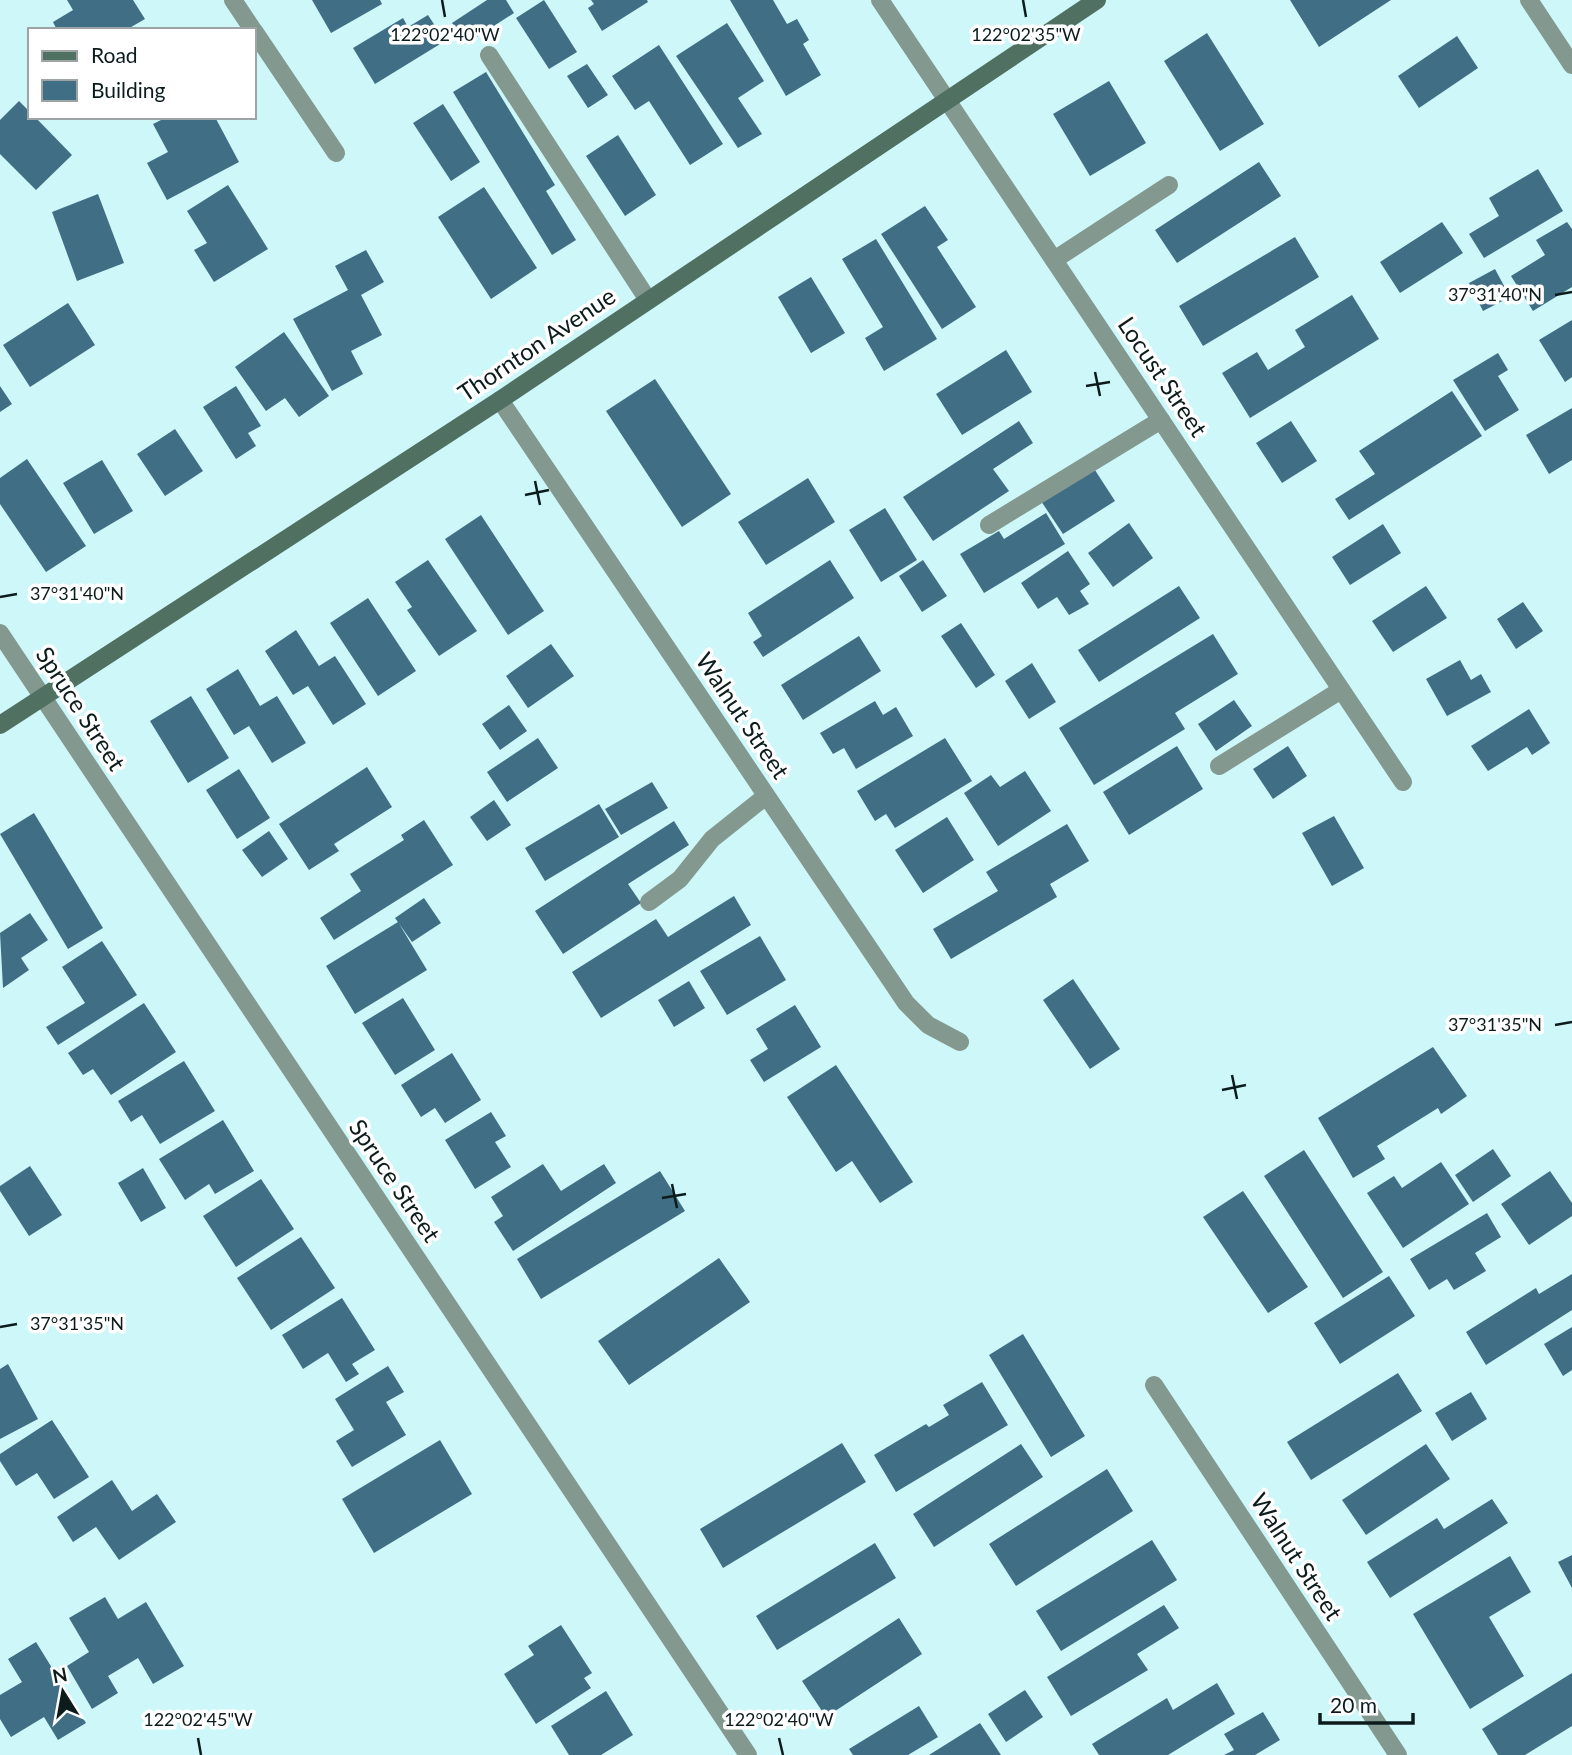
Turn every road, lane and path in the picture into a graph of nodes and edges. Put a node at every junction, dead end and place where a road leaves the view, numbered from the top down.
1 (233, 0) edge
2 (880, 0) edge
3 (1097, 0) edge
4 (1529, 0) edge
5 (252, 28) edge
6 (256, 34) edge
7 (489, 55) dead end
8 (1572, 65) edge
9 (947, 100) junction
10 (337, 153) dead end
11 (1169, 185) dead end
12 (1054, 260) junction
13 (648, 300) junction
14 (500, 400) junction
15 (1161, 420) junction
16 (989, 525) dead end
17 (0, 633) edge
18 (1341, 690) junction
19 (42, 697) junction
20 (0, 724) edge
21 (1219, 766) dead end
22 (1403, 782) dead end
23 (766, 796) junction
24 (649, 902) dead end
25 (960, 1042) dead end
26 (1153, 1385) dead end
27 (748, 1755) edge
28 (1398, 1755) edge

1 - 5 street
2 - 9 street, Locust Street
3 - 9 main road, Thornton Avenue
4 - 8 street
6 - 10 street
7 - 13 street
9 - 12 street, Locust Street
9 - 13 main road, Thornton Avenue
11 - 12 street
12 - 15 street, Locust Street
13 - 14 main road, Thornton Avenue
14 - 19 main road, Thornton Avenue
14 - 23 street, Walnut Street
15 - 16 street
15 - 18 street, Locust Street
17 - 19 street, Spruce Street
18 - 21 street
18 - 22 street, Locust Street
19 - 20 main road, Thornton Avenue
19 - 27 street, Spruce Street
23 - 24 street
23 - 25 street, Walnut Street
26 - 28 street, Walnut Street

